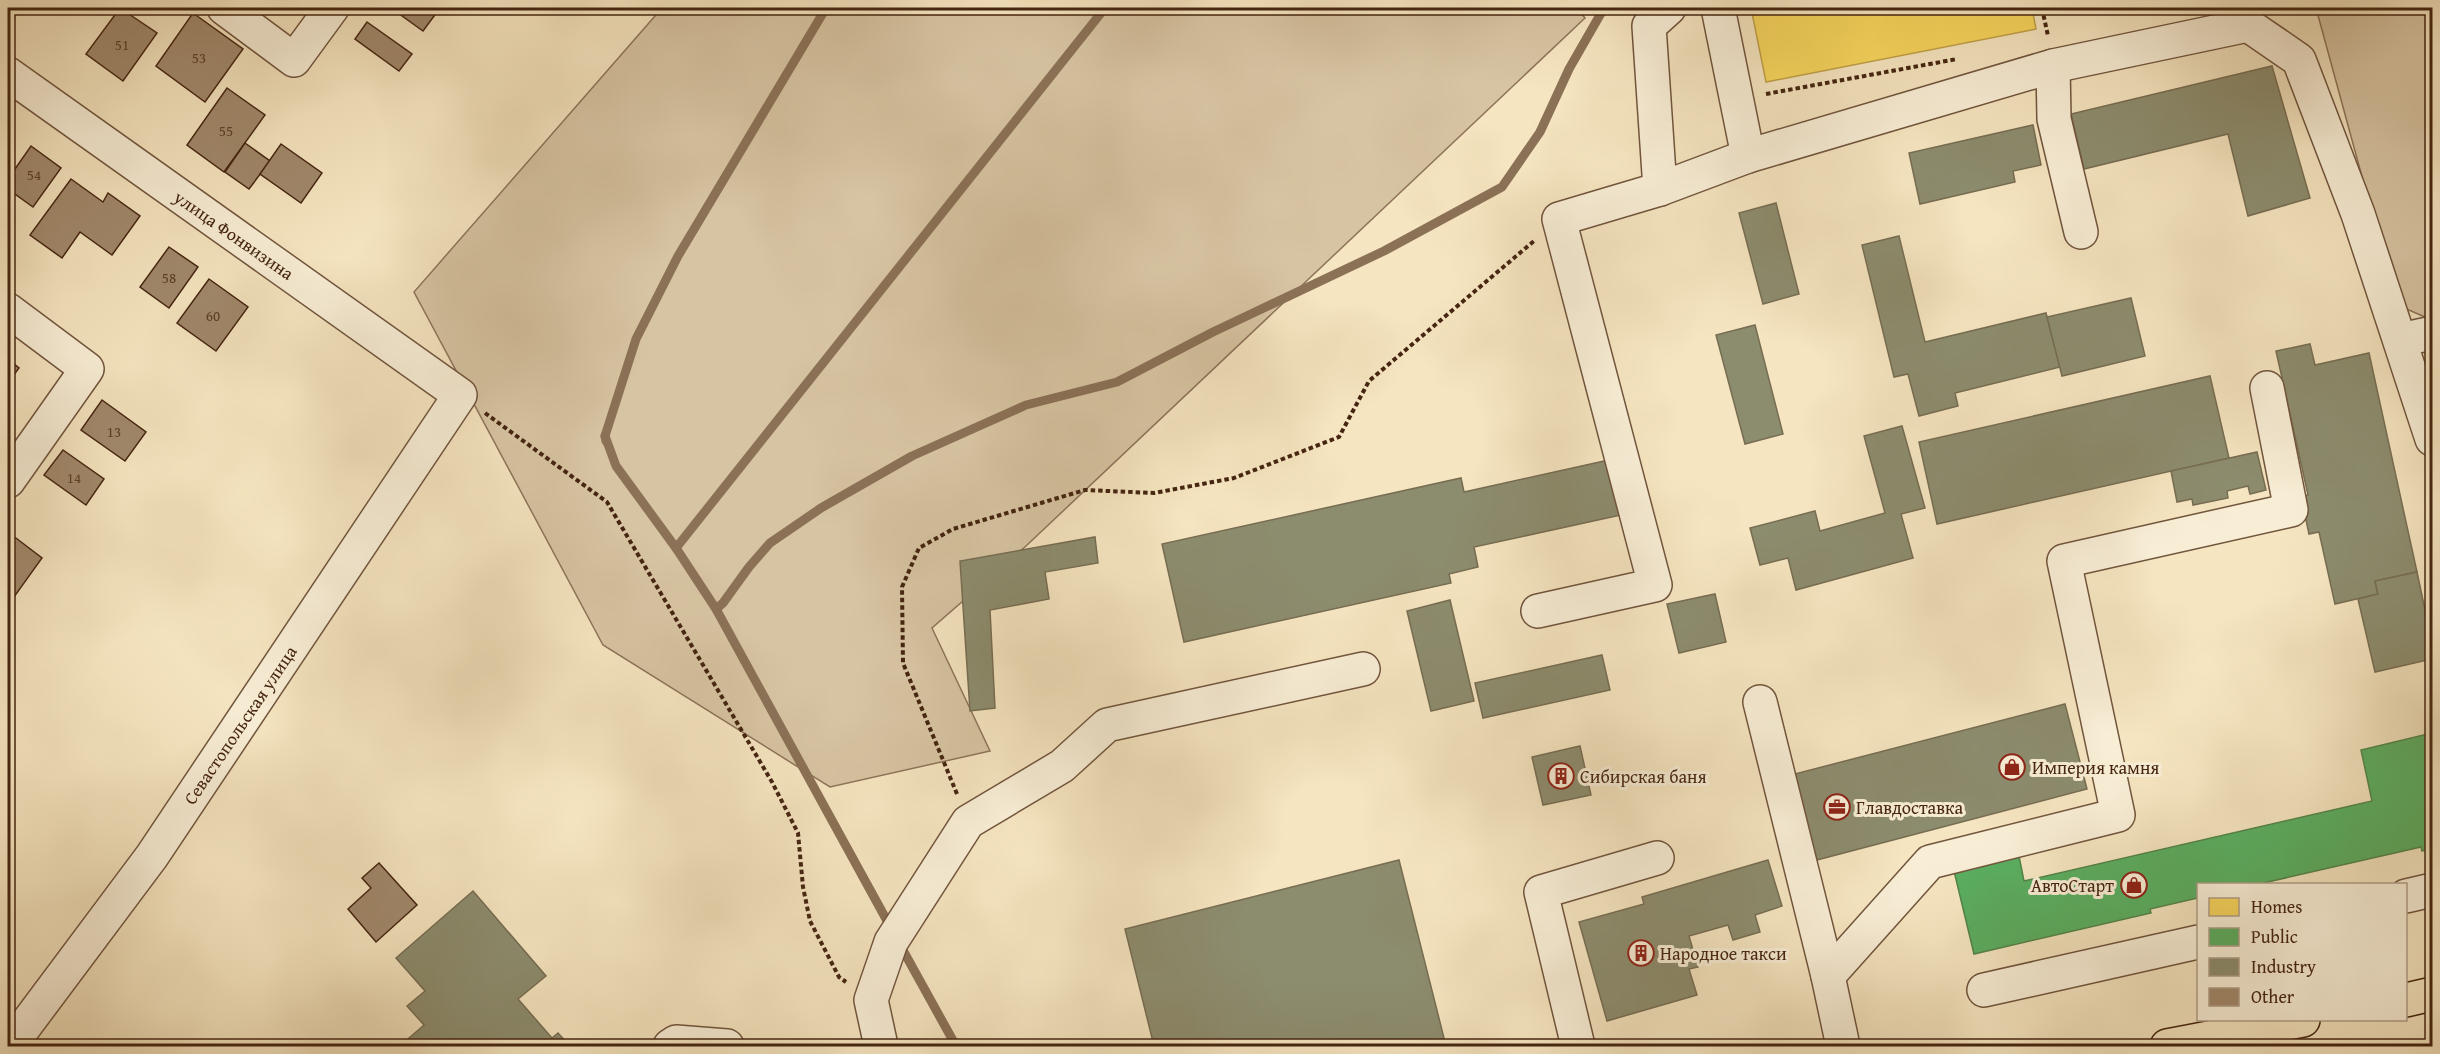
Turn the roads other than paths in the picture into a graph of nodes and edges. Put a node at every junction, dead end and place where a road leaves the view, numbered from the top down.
1 (224, 8) edge
2 (332, 8) edge
3 (1669, 8) edge
4 (1718, 8) edge
5 (2051, 54) junction
6 (8, 74) edge
7 (1748, 156) junction
8 (1660, 189) junction
9 (2081, 232) dead end
10 (8, 310) edge
11 (2433, 333) edge
12 (2400, 340) junction
13 (2267, 388) dead end
14 (460, 395) joint
15 (2433, 439) edge
16 (8, 481) edge
17 (1538, 611) dead end
18 (1363, 669) dead end
19 (1760, 702) dead end
20 (1657, 858) dead end
21 (2433, 890) edge
22 (2407, 896) edge
23 (2197, 942) edge
24 (1828, 976) junction
25 (1984, 990) dead end
26 (2433, 994) edge
27 (2407, 1000) edge
28 (2299, 1021) edge
29 (10, 1047) edge
30 (670, 1047) edge
31 (727, 1047) edge
32 (880, 1047) edge
33 (1578, 1047) edge
34 (1843, 1047) edge
35 (2167, 1047) edge

1 - 2 street
3 - 8 street
4 - 7 street
5 - 7 street
5 - 9 street
5 - 12 street
6 - 14 street, улица Фонвизина
7 - 8 street
8 - 17 street
10 - 16 street
11 - 12 street
12 - 15 street
13 - 24 street
14 - 29 street, Севастопольская улица
18 - 32 street
19 - 24 street
20 - 33 street
21 - 22 street
23 - 25 street
24 - 34 street
26 - 27 main road
28 - 35 main road
30 - 31 street

